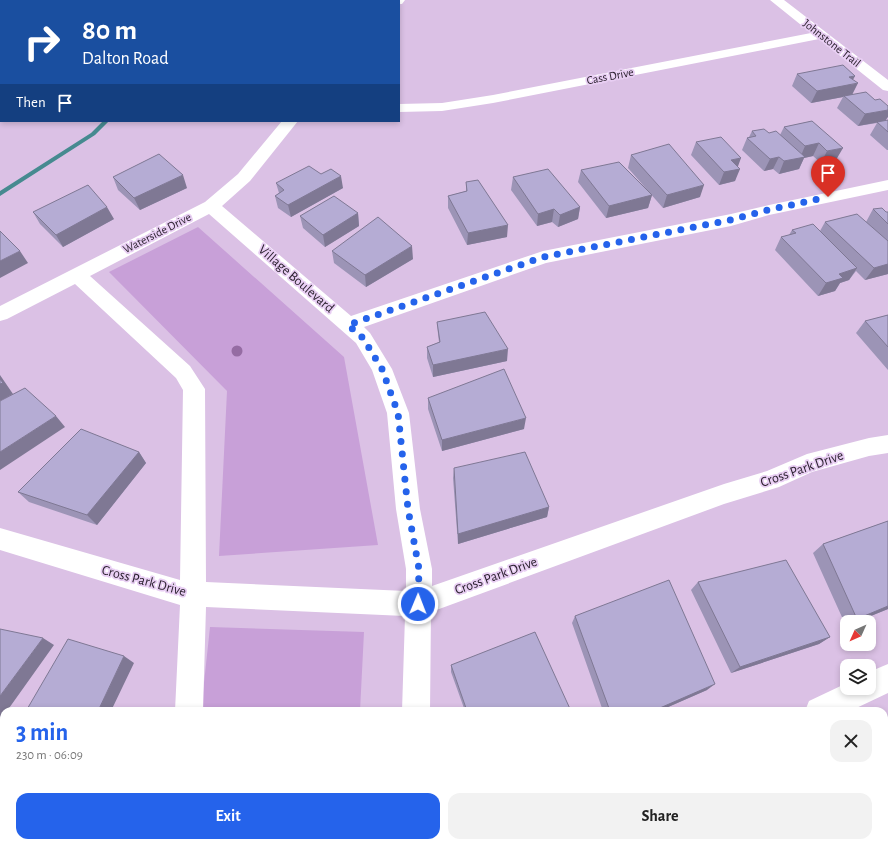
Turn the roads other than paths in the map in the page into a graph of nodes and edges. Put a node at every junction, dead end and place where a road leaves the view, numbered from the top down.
1 (776, 0) edge
2 (821, 35) junction
3 (888, 87) edge
4 (400, 108) edge
5 (289, 122) edge
6 (888, 185) edge
7 (211, 206) junction
8 (76, 274) junction
9 (0, 314) edge
10 (348, 325) junction
11 (888, 444) edge
12 (0, 539) edge
13 (193, 594) junction
14 (418, 604) junction
15 (888, 678) edge
16 (876, 683) edge
17 (852, 695) edge
18 (189, 707) edge
19 (416, 707) edge
20 (827, 707) edge

1 - 2 street, Johnstone Trail
2 - 3 street, Johnstone Trail
2 - 4 street, Cass Drive
5 - 7 street, Waterside Drive
6 - 10 street
7 - 8 street, Waterside Drive
7 - 10 street, Village Boulevard
8 - 9 street, Waterside Drive
8 - 13 street
10 - 14 street, Village Boulevard
11 - 14 street, Cross Park Drive
12 - 13 street, Cross Park Drive
13 - 14 street, Cross Park Drive
13 - 18 street
14 - 19 street, Village Boulevard
15 - 16 street
17 - 20 street

